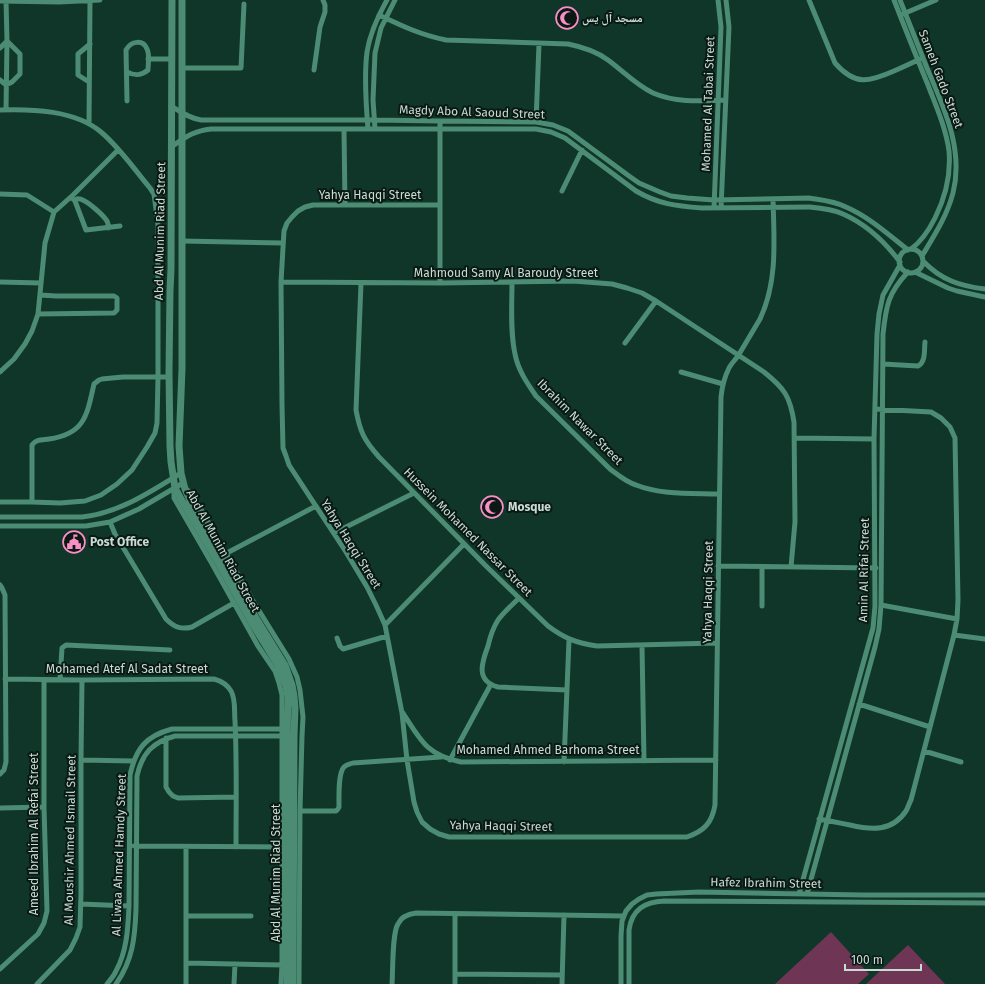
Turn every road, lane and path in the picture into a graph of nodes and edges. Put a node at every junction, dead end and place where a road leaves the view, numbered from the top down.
1 (6, 0) edge
2 (100, 0) edge
3 (172, 0) edge
4 (182, 0) edge
5 (323, 0) edge
6 (387, 0) edge
7 (395, 0) edge
8 (718, 0) edge
9 (726, 0) edge
10 (809, 0) edge
11 (894, 0) edge
12 (900, 0) edge
13 (936, 0) edge
14 (0, 1) edge
15 (90, 1) junction
16 (244, 4) dead end
17 (905, 13) junction
18 (379, 15) junction
19 (900, 15) junction
20 (386, 18) junction
21 (7, 41) junction
22 (90, 44) junction
23 (540, 44) junction
24 (0, 48) edge
25 (148, 59) junction
26 (172, 59) junction
27 (920, 59) junction
28 (182, 68) junction
29 (314, 70) dead end
30 (127, 72) junction
31 (0, 80) edge
32 (89, 82) junction
33 (6, 85) junction
34 (719, 100) junction
35 (726, 100) junction
36 (127, 101) dead end
37 (171, 106) junction
38 (0, 110) edge
39 (6, 110) junction
40 (182, 113) junction
41 (219, 120) junction
42 (367, 120) junction
43 (374, 120) junction
44 (440, 121) junction
45 (536, 122) junction
46 (89, 124) junction
47 (219, 129) junction
48 (368, 129) junction
49 (375, 129) junction
50 (344, 130) junction
51 (440, 130) junction
52 (182, 140) junction
53 (171, 147) junction
54 (118, 150) junction
55 (582, 150) junction
56 (562, 191) dead end
57 (0, 194) edge
58 (73, 199) junction
59 (722, 199) junction
60 (772, 199) junction
61 (714, 200) junction
62 (345, 205) junction
63 (440, 205) junction
64 (773, 207) junction
65 (714, 208) junction
66 (721, 208) junction
67 (54, 212) junction
68 (120, 226) dead end
69 (108, 228) junction
70 (182, 241) junction
71 (898, 242) junction
72 (283, 243) junction
73 (909, 250) junction
74 (892, 251) junction
75 (922, 258) junction
76 (900, 264) junction
77 (171, 269) junction
78 (182, 270) junction
79 (933, 270) junction
80 (908, 272) junction
81 (915, 272) junction
82 (928, 279) junction
83 (0, 282) edge
84 (282, 282) junction
85 (512, 282) junction
86 (41, 283) junction
87 (361, 283) junction
88 (440, 283) junction
89 (985, 290) edge
90 (170, 291) junction
91 (182, 294) junction
92 (40, 295) junction
93 (985, 297) edge
94 (656, 301) junction
95 (38, 314) junction
96 (925, 342) dead end
97 (625, 343) dead end
98 (738, 355) junction
99 (883, 364) junction
100 (0, 372) edge
101 (681, 372) dead end
102 (158, 377) junction
103 (169, 377) junction
104 (723, 384) junction
105 (875, 409) junction
106 (883, 410) junction
107 (795, 438) junction
108 (874, 439) junction
109 (181, 473) junction
110 (173, 478) junction
111 (184, 486) junction
112 (176, 488) junction
113 (414, 493) junction
114 (719, 494) junction
115 (0, 502) edge
116 (32, 502) junction
117 (316, 506) junction
118 (0, 517) edge
119 (110, 522) junction
120 (0, 526) edge
121 (334, 533) junction
122 (464, 544) junction
123 (224, 555) junction
124 (718, 566) junction
125 (762, 567) junction
126 (791, 567) junction
127 (874, 568) junction
128 (881, 568) junction
129 (0, 585) edge
130 (519, 598) junction
131 (234, 603) junction
132 (881, 605) junction
133 (762, 606) dead end
134 (957, 619) junction
135 (385, 625) junction
136 (876, 629) junction
137 (387, 636) junction
138 (954, 636) junction
139 (337, 638) dead end
140 (985, 639) edge
141 (569, 640) junction
142 (717, 643) junction
143 (642, 645) junction
144 (170, 650) dead end
145 (6, 679) junction
146 (44, 680) junction
147 (60, 680) junction
148 (82, 680) junction
149 (491, 684) junction
150 (567, 690) junction
151 (297, 691) junction
152 (859, 704) junction
153 (402, 712) junction
154 (930, 727) junction
155 (235, 728) junction
156 (303, 728) junction
157 (288, 732) junction
158 (236, 736) junction
159 (302, 736) junction
160 (166, 738) junction
161 (924, 751) junction
162 (838, 752) junction
163 (845, 754) junction
164 (442, 757) junction
165 (81, 760) junction
166 (407, 760) junction
167 (450, 760) junction
168 (716, 760) junction
169 (133, 761) junction
170 (644, 761) junction
171 (564, 762) junction
172 (961, 762) dead end
173 (0, 774) edge
174 (297, 777) junction
175 (236, 798) junction
176 (0, 808) edge
177 (44, 808) junction
178 (300, 811) junction
179 (819, 819) junction
180 (827, 821) junction
181 (129, 846) junction
182 (137, 846) junction
183 (186, 847) junction
184 (236, 847) junction
185 (282, 847) junction
186 (699, 892) junction
187 (799, 894) junction
188 (807, 894) junction
189 (863, 895) junction
190 (984, 896) edge
191 (700, 901) junction
192 (984, 902) edge
193 (863, 903) junction
194 (81, 904) junction
195 (129, 906) junction
196 (455, 914) junction
197 (564, 915) junction
198 (186, 916) junction
199 (251, 916) dead end
200 (624, 916) junction
201 (187, 962) junction
202 (235, 964) junction
203 (291, 965) junction
204 (0, 969) edge
205 (455, 974) junction
206 (562, 975) junction
207 (621, 983) edge
208 (629, 983) edge
209 (37, 984) edge
210 (107, 984) edge
211 (116, 984) edge
212 (186, 984) edge
213 (234, 984) edge
214 (281, 984) edge
215 (287, 984) edge
216 (293, 984) edge
217 (299, 984) edge
218 (392, 984) edge
219 (455, 984) edge
220 (562, 984) edge

1 - 14 street
1 - 15 street
1 - 21 street
2 - 15 street
3 - 26 street, Abd Al Munim Riad Street
4 - 28 street, Abd Al Munim Riad Street
5 - 29 street
6 - 18 street
7 - 20 street
8 - 34 street, Mohamed Al Tabai Street
9 - 35 street, Mohamed Al Tabai Street
10 - 27 street
11 - 19 street, Sameh Gado Street
12 - 17 street, Sameh Gado Street
13 - 17 street
15 - 22 street
16 - 28 street
17 - 19 street
17 - 27 street, Sameh Gado Street
18 - 20 street
18 - 42 street
19 - 27 street, Sameh Gado Street
20 - 23 street
20 - 43 street
21 - 24 street
21 - 33 street
21 - 33 street
22 - 32 street
22 - 32 street
23 - 34 street
23 - 45 street
25 - 26 street
25 - 30 street
25 - 30 street
26 - 37 street, Abd Al Munim Riad Street
27 - 73 street, Sameh Gado Street
27 - 75 street, Sameh Gado Street
28 - 40 street, Abd Al Munim Riad Street
30 - 36 street
31 - 33 street
32 - 46 street
33 - 39 street
34 - 35 street
34 - 61 street, Mohamed Al Tabai Street
35 - 59 street, Mohamed Al Tabai Street
37 - 40 street, Magdy Abo Al Saoud Street
37 - 53 street, Abd Al Munim Riad Street
38 - 39 street
39 - 46 street
40 - 41 street, Magdy Abo Al Saoud Street
40 - 52 street, Abd Al Munim Riad Street
41 - 42 street, Magdy Abo Al Saoud Street
41 - 47 street
42 - 43 street, Magdy Abo Al Saoud Street
42 - 48 street
43 - 44 street, Magdy Abo Al Saoud Street
43 - 49 street
44 - 45 street, Magdy Abo Al Saoud Street
44 - 51 street
45 - 61 street, Magdy Abo Al Saoud Street
46 - 54 street
47 - 50 street, Magdy Abo Al Saoud Street
47 - 52 street, Magdy Abo Al Saoud Street
48 - 49 street, Magdy Abo Al Saoud Street
48 - 50 street, Magdy Abo Al Saoud Street
49 - 51 street, Magdy Abo Al Saoud Street
50 - 62 street
51 - 55 street, Magdy Abo Al Saoud Street
51 - 63 street
52 - 53 street, Magdy Abo Al Saoud Street
52 - 70 street, Abd Al Munim Riad Street
53 - 77 street, Abd Al Munim Riad Street
54 - 58 street
54 - 102 street
55 - 56 street
55 - 65 street, Magdy Abo Al Saoud Street
57 - 67 street
58 - 67 street
58 - 69 street
58 - 69 street
59 - 60 street, Magdy Abo Al Saoud Street
59 - 61 street, Magdy Abo Al Saoud Street
59 - 66 street, Mohamed Al Tabai Street
60 - 64 street, Yahya Haqqi Street
60 - 71 street, Magdy Abo Al Saoud Street
61 - 65 street, Mohamed Al Tabai Street
62 - 63 street, Yahya Haqqi Street
62 - 72 street, Yahya Haqqi Street
63 - 88 street
64 - 66 street, Magdy Abo Al Saoud Street
64 - 74 street, Magdy Abo Al Saoud Street
64 - 98 street, Yahya Haqqi Street
65 - 66 street, Magdy Abo Al Saoud Street
67 - 86 street
68 - 69 street
70 - 72 street
70 - 78 street, Abd Al Munim Riad Street
71 - 73 street, Magdy Abo Al Saoud Street
71 - 74 street
72 - 84 street, Yahya Haqqi Street
73 - 75 street
73 - 76 street
74 - 76 street, Magdy Abo Al Saoud Street
75 - 79 street
75 - 81 street
76 - 80 street
76 - 105 street, Amin Al Rifai Street
77 - 78 street
77 - 90 street, Abd Al Munim Riad Street
78 - 91 street, Abd Al Munim Riad Street
79 - 82 street
79 - 89 street
80 - 81 street
80 - 99 street, Amin Al Rifai Street
81 - 82 street
82 - 93 street
83 - 86 street
84 - 87 street, Mahmoud Samy Al Baroudy Street
84 - 117 street, Yahya Haqqi Street
85 - 88 street, Mahmoud Samy Al Baroudy Street
85 - 94 street, Mahmoud Samy Al Baroudy Street
85 - 114 street, Ibrahim Nawar Street
86 - 92 street
87 - 88 street, Mahmoud Samy Al Baroudy Street
87 - 113 street, Hussein Mohamed Nassar Street
90 - 91 street
90 - 103 street, Abd Al Munim Riad Street
91 - 109 street, Abd Al Munim Riad Street
92 - 95 street
92 - 95 street
94 - 97 street
94 - 98 street, Mahmoud Samy Al Baroudy Street
95 - 100 street
96 - 99 street
98 - 104 street, Yahya Haqqi Street
98 - 107 street, Mahmoud Samy Al Baroudy Street
99 - 106 street, Amin Al Rifai Street
101 - 104 street
102 - 103 street
102 - 116 street
102 - 116 street
103 - 110 street, Abd Al Munim Riad Street
104 - 114 street, Yahya Haqqi Street
105 - 106 street
105 - 108 street, Amin Al Rifai Street
106 - 128 street, Amin Al Rifai Street
106 - 134 street
107 - 108 street
107 - 126 street, Mahmoud Samy Al Baroudy Street
108 - 127 street, Amin Al Rifai Street
109 - 110 street
109 - 111 street, Abd Al Munim Riad Street
110 - 112 street, Abd Al Munim Riad Street
110 - 118 street
111 - 112 street
111 - 123 street, Abd Al Munim Riad Street
112 - 119 street
112 - 131 street
112 - 157 street, Abd Al Munim Riad Street
113 - 121 street
113 - 122 street, Hussein Mohamed Nassar Street
114 - 124 street, Yahya Haqqi Street
115 - 116 street
117 - 121 street, Yahya Haqqi Street
117 - 123 street
119 - 120 street
119 - 131 street
121 - 135 street, Yahya Haqqi Street
122 - 130 street, Hussein Mohamed Nassar Street
122 - 135 street
123 - 151 street, Abd Al Munim Riad Street
124 - 125 street
124 - 142 street, Yahya Haqqi Street
125 - 126 street
125 - 133 street
126 - 127 street
127 - 128 street
127 - 136 street, Amin Al Rifai Street
128 - 132 street, Amin Al Rifai Street
129 - 145 street
130 - 141 street, Hussein Mohamed Nassar Street
130 - 149 street
131 - 157 street
132 - 134 street
132 - 136 street, Amin Al Rifai Street
134 - 138 street
135 - 137 street, Yahya Haqqi Street
136 - 152 street, Amin Al Rifai Street
136 - 162 street, Amin Al Rifai Street
137 - 139 street
137 - 153 street, Yahya Haqqi Street
138 - 140 street
138 - 154 street
141 - 143 street, Hussein Mohamed Nassar Street
141 - 150 street
142 - 143 street, Hussein Mohamed Nassar Street
142 - 168 street, Yahya Haqqi Street
143 - 170 street
144 - 147 street
145 - 146 street, Mohamed Atef Al Sadat Street
145 - 173 street
146 - 147 street, Mohamed Atef Al Sadat Street
146 - 177 street, Ameed Ibrahim Al Refai Street
147 - 148 street, Mohamed Atef Al Sadat Street
148 - 155 street, Mohamed Atef Al Sadat Street
148 - 165 street, Al Moushir Ahmed Ismail Street
149 - 150 street
149 - 167 street
150 - 171 street
151 - 156 street
151 - 157 street, Abd Al Munim Riad Street
152 - 154 street
152 - 163 street, Amin Al Rifai Street
153 - 164 street, Mohamed Ahmed Barhoma Street
153 - 166 street, Yahya Haqqi Street
154 - 161 street
155 - 157 street, Al Liwaa Ahmed Hamdy Street
155 - 158 street, Mohamed Atef Al Sadat Street
155 - 169 street, Al Liwaa Ahmed Hamdy Street
156 - 157 street, Al Liwaa Ahmed Hamdy Street
156 - 159 street
157 - 158 street, Al Liwaa Ahmed Hamdy Street
157 - 159 street, Al Liwaa Ahmed Hamdy Street
157 - 174 street, Abd Al Munim Riad Street
157 - 185 street
157 - 203 street, Abd Al Munim Riad Street
158 - 160 street, Al Liwaa Ahmed Hamdy Street
158 - 175 street, Mohamed Atef Al Sadat Street
159 - 174 street
160 - 175 street
160 - 182 street, Al Liwaa Ahmed Hamdy Street
161 - 172 street
161 - 180 street
162 - 163 street
162 - 179 street, Amin Al Rifai Street
163 - 180 street, Amin Al Rifai Street
164 - 166 street
164 - 167 street, Mohamed Ahmed Barhoma Street
165 - 169 street
165 - 194 street, Al Moushir Ahmed Ismail Street
166 - 168 street, Yahya Haqqi Street
166 - 178 street
167 - 171 street, Mohamed Ahmed Barhoma Street
168 - 170 street, Mohamed Ahmed Barhoma Street
169 - 181 street, Al Liwaa Ahmed Hamdy Street
170 - 171 street, Mohamed Ahmed Barhoma Street
174 - 178 street
174 - 203 street, Abd Al Munim Riad Street
175 - 184 street, Mohamed Atef Al Sadat Street
176 - 177 street
177 - 204 street, Ameed Ibrahim Al Refai Street
178 - 203 street
179 - 180 street
179 - 187 street, Amin Al Rifai Street
180 - 188 street, Amin Al Rifai Street
181 - 182 street
181 - 195 street, Al Liwaa Ahmed Hamdy Street
182 - 183 street
182 - 211 street, Al Liwaa Ahmed Hamdy Street
183 - 184 street
183 - 198 street
184 - 185 street
185 - 203 street
186 - 187 street, Hafez Ibrahim Street
186 - 191 street
186 - 200 street, Hafez Ibrahim Street
187 - 188 street, Hafez Ibrahim Street
188 - 189 street, Hafez Ibrahim Street
189 - 190 street, Hafez Ibrahim Street
189 - 193 street
191 - 193 street, Hafez Ibrahim Street
191 - 208 street, Hafez Ibrahim Street
192 - 193 street, Hafez Ibrahim Street
194 - 195 street
194 - 209 street, Al Moushir Ahmed Ismail Street
195 - 210 street, Al Liwaa Ahmed Hamdy Street
196 - 197 street
196 - 205 street
196 - 218 street
197 - 200 street
197 - 206 street
198 - 199 street
198 - 201 street
200 - 207 street, Hafez Ibrahim Street
201 - 202 street
201 - 212 street
202 - 203 street
202 - 213 street
203 - 214 street
203 - 215 street, Abd Al Munim Riad Street
203 - 216 street, Abd Al Munim Riad Street
203 - 217 street
205 - 206 street
205 - 219 street
206 - 220 street
207 - 208 street

